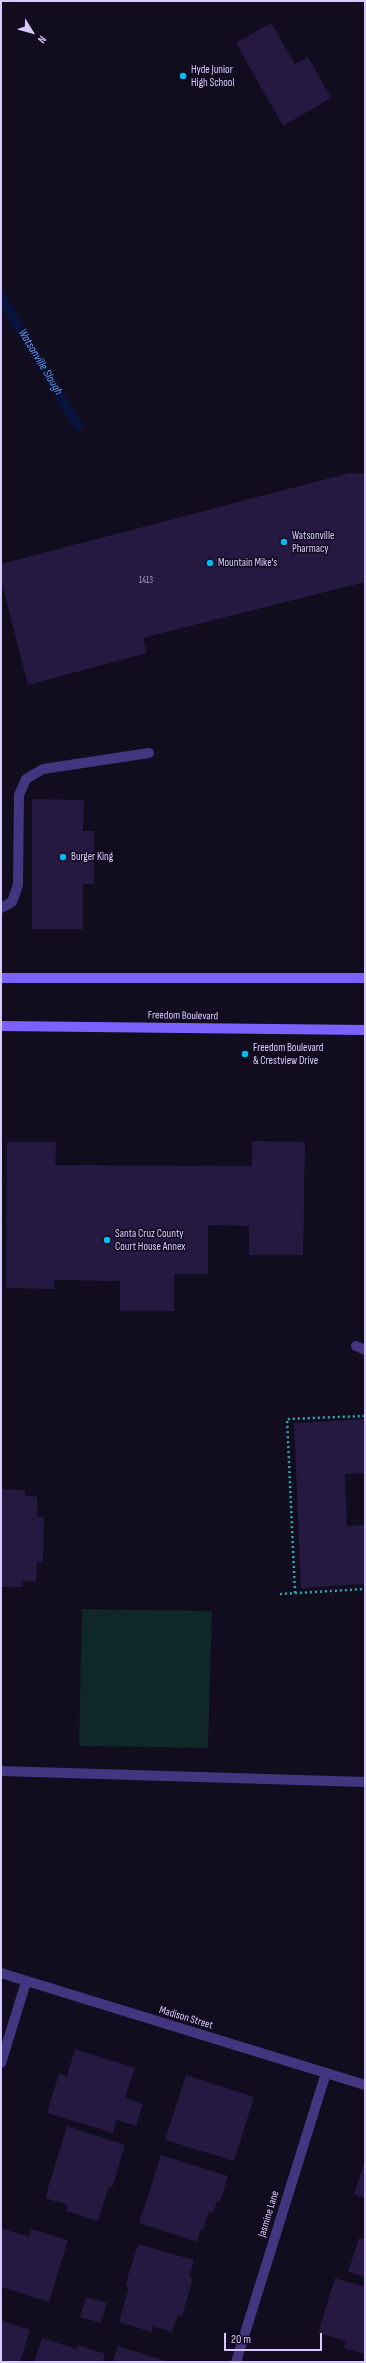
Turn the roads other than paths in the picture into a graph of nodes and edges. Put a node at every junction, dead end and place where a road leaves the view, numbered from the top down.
1 (149, 753) dead end
2 (1, 908) edge
3 (1, 978) edge
4 (365, 978) edge
5 (1, 1026) edge
6 (365, 1030) edge
7 (1, 1771) edge
8 (365, 1782) edge
9 (1, 1973) edge
10 (26, 1982) junction
11 (1, 2063) edge
12 (326, 2073) junction
13 (365, 2085) edge
14 (236, 2362) edge

1 - 2 street
3 - 4 main road
5 - 6 main road, Freedom Boulevard
7 - 8 street
9 - 10 street, Madison Street
10 - 11 street
10 - 12 street, Madison Street
12 - 13 street, Madison Street
12 - 14 street, Jasmine Lane

